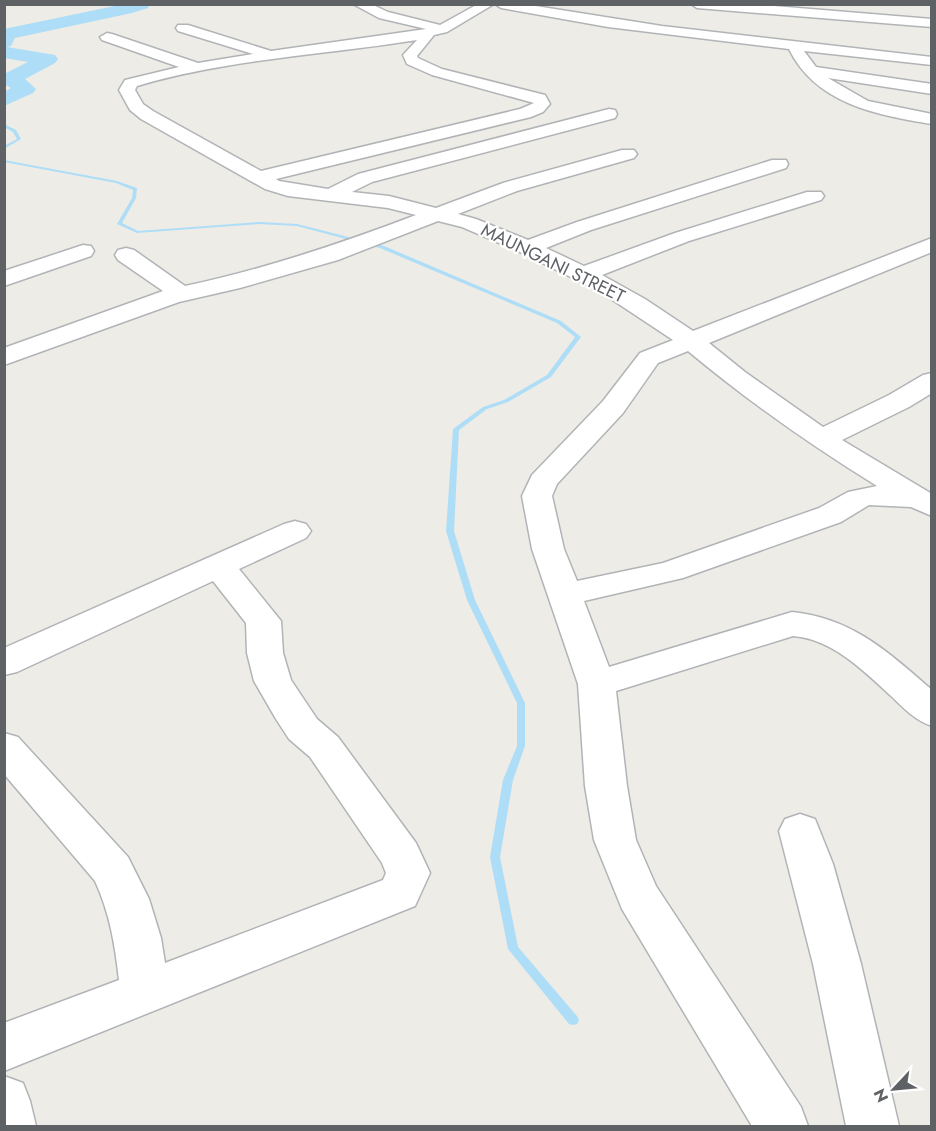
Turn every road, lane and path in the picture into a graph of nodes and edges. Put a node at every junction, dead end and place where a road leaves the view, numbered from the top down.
1 (359, 4) edge
2 (488, 4) edge
3 (501, 4) edge
4 (697, 4) edge
5 (847, 12) edge
6 (932, 12) edge
7 (932, 23) edge
8 (183, 28) dead end
9 (435, 31) junction
10 (107, 37) dead end
11 (289, 38) dead end
12 (795, 46) junction
13 (323, 47) junction
14 (273, 55) junction
15 (932, 61) edge
16 (199, 69) junction
17 (809, 70) junction
18 (932, 89) edge
19 (609, 114) dead end
20 (932, 119) edge
21 (628, 154) dead end
22 (779, 164) dead end
23 (257, 178) junction
24 (332, 195) junction
25 (814, 196) dead end
26 (435, 214) junction
27 (932, 244) edge
28 (528, 247) junction
29 (83, 251) dead end
30 (126, 255) dead end
31 (583, 274) junction
32 (4, 279) edge
33 (180, 293) junction
34 (691, 340) junction
35 (4, 357) edge
36 (932, 381) edge
37 (820, 439) junction
38 (925, 503) edge
39 (295, 531) dead end
40 (220, 567) junction
41 (564, 595) junction
42 (4, 663) edge
43 (597, 684) junction
44 (932, 712) edge
45 (4, 747) edge
46 (800, 831) dead end
47 (144, 992) junction
48 (4, 1047) edge
49 (4, 1101) edge
50 (10, 1126) edge
51 (782, 1126) edge
52 (873, 1126) edge

1 - 9 street
2 - 9 street, MAUNGANI STREET
3 - 12 street
4 - 5 street
5 - 6 street
5 - 7 street
8 - 14 street
9 - 13 street, MAUNGANI STREET
9 - 23 street
10 - 16 street
11 - 13 street
12 - 15 street
12 - 17 street
13 - 14 street, MAUNGANI STREET
14 - 16 street, MAUNGANI STREET
16 - 23 street, MAUNGANI STREET
17 - 18 street
17 - 20 street
19 - 24 street
21 - 26 street
22 - 28 street
23 - 24 street, MAUNGANI STREET
24 - 26 street, MAUNGANI STREET
25 - 31 street
26 - 28 street, MAUNGANI STREET
26 - 33 street
27 - 34 street
28 - 31 street, MAUNGANI STREET
29 - 32 street
30 - 33 street
31 - 34 street, MAUNGANI STREET
33 - 35 street
34 - 37 street, MAUNGANI STREET
34 - 41 street
36 - 37 street
37 - 38 street, MAUNGANI STREET
38 - 41 street
39 - 40 street
40 - 42 street
40 - 47 street
41 - 43 street
43 - 44 street
43 - 51 street
45 - 47 street
46 - 52 street
47 - 48 street
49 - 50 street

